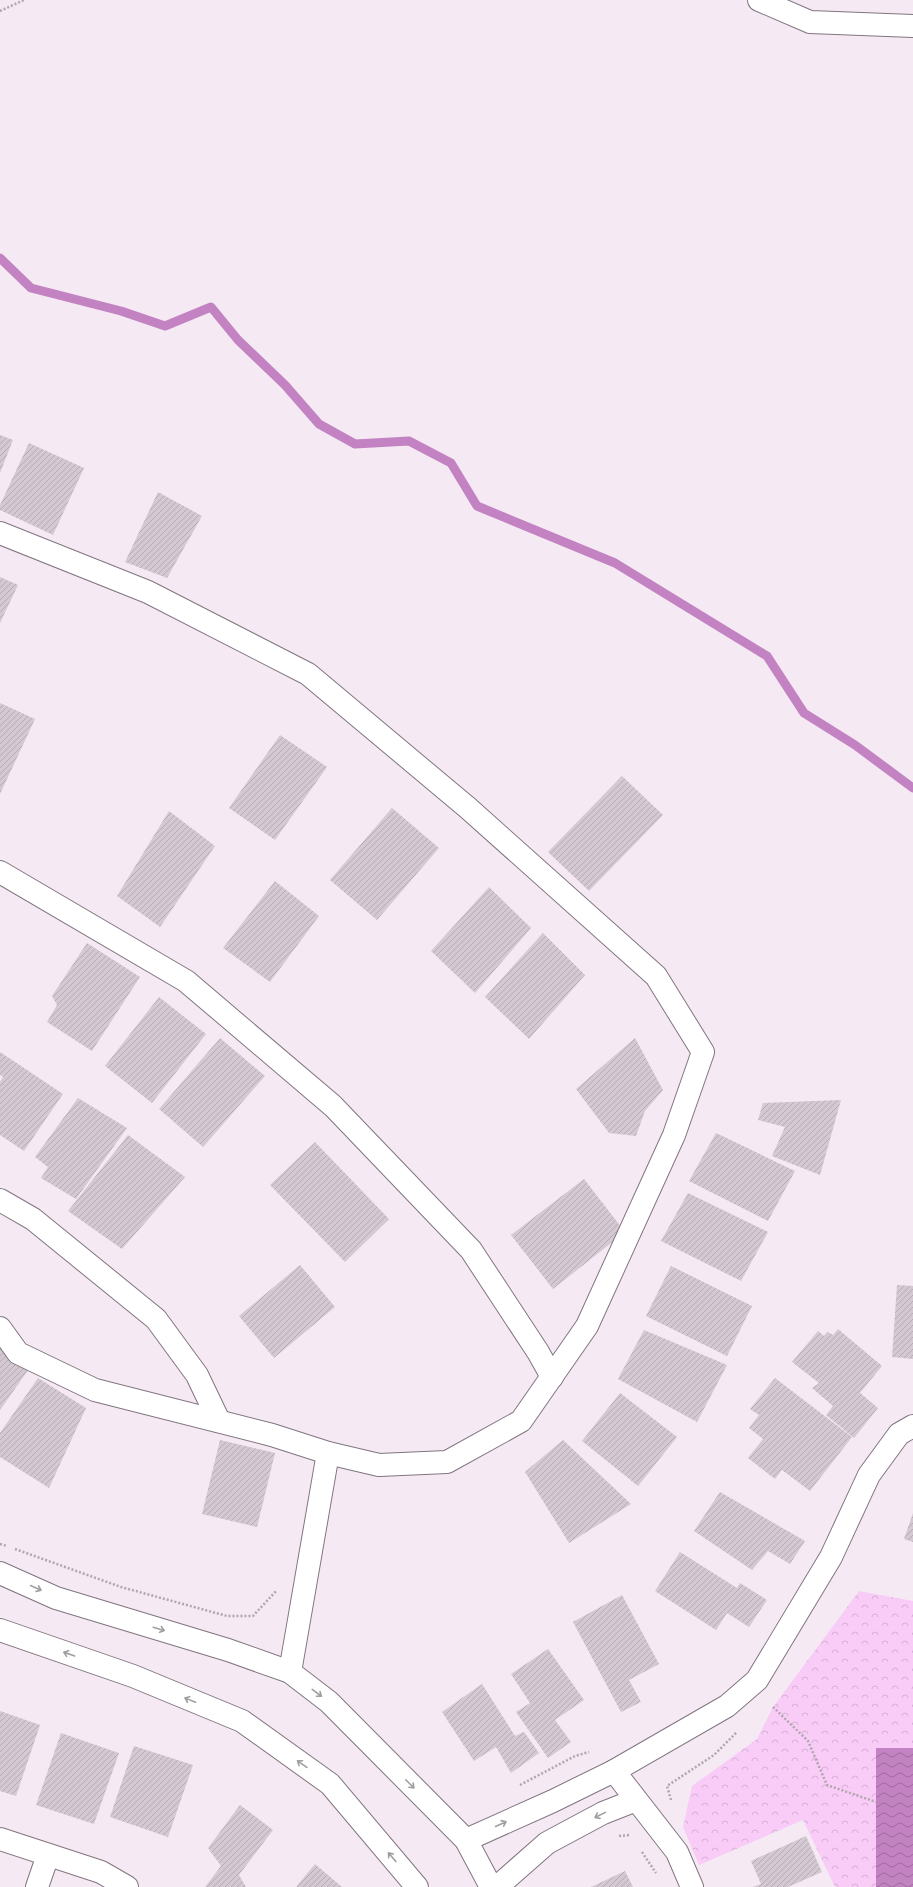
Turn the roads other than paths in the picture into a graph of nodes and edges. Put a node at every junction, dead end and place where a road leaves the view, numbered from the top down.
1 (759, 0) edge
2 (913, 26) edge
3 (0, 533) edge
4 (0, 872) edge
5 (0, 1200) edge
6 (0, 1328) edge
7 (552, 1377) junction
8 (219, 1421) junction
9 (913, 1426) edge
10 (328, 1452) junction
11 (0, 1572) edge
12 (0, 1630) edge
13 (290, 1672) junction
14 (614, 1771) junction
15 (636, 1800) junction
16 (0, 1838) edge
17 (466, 1840) junction
18 (48, 1855) junction
19 (37, 1887) edge
20 (127, 1887) edge
21 (417, 1887) edge
22 (491, 1887) edge
23 (497, 1887) edge
24 (692, 1887) edge

1 - 2 street
3 - 7 street
4 - 7 street
5 - 8 street
6 - 8 street
7 - 10 street
8 - 10 street
9 - 14 street
10 - 13 street
11 -> 13 street
21 -> 12 street
13 -> 17 street
14 - 15 street
17 -> 14 street
15 -> 23 street
15 - 24 street
16 - 18 street
17 - 22 street
18 - 19 street
18 - 20 street

